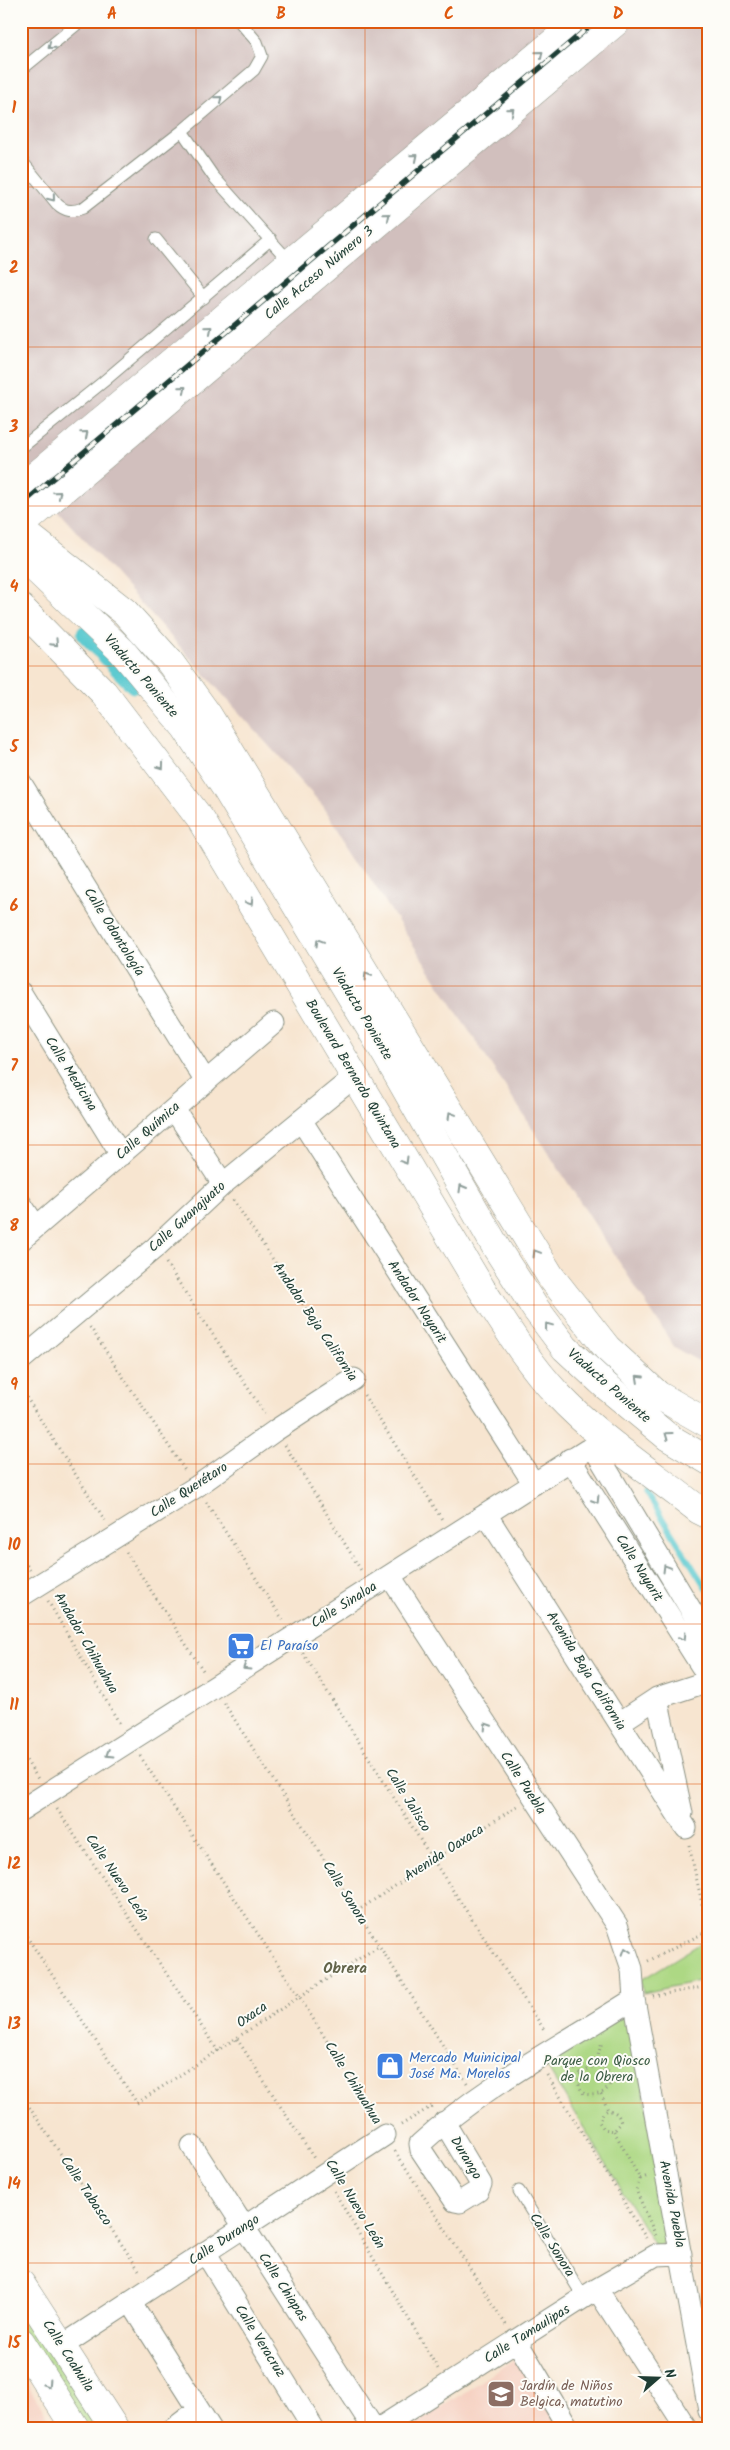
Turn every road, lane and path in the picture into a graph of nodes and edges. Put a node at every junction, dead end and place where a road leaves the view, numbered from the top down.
1 (81, 21) edge
2 (239, 21) edge
3 (578, 21) edge
4 (617, 21) edge
5 (21, 70) edge
6 (182, 131) junction
7 (21, 160) edge
8 (156, 239) dead end
9 (271, 239) junction
10 (289, 261) junction
11 (204, 298) junction
12 (21, 448) edge
13 (21, 488) edge
14 (21, 525) edge
15 (21, 530) edge
16 (21, 555) edge
17 (21, 608) edge
18 (21, 783) edge
19 (21, 993) edge
20 (274, 1023) dead end
21 (354, 1077) junction
22 (206, 1082) junction
23 (174, 1109) junction
24 (301, 1120) junction
25 (121, 1155) junction
26 (223, 1184) junction
27 (21, 1204) edge
28 (29, 1234) edge
29 (21, 1360) edge
30 (354, 1379) junction
31 (709, 1424) edge
32 (590, 1450) joint
33 (570, 1459) junction
34 (709, 1461) edge
35 (534, 1484) junction
36 (486, 1514) junction
37 (709, 1515) edge
38 (453, 1536) junction
39 (21, 1557) edge
40 (390, 1576) junction
41 (30, 1590) edge
42 (293, 1637) junction
43 (709, 1640) edge
44 (709, 1679) edge
45 (214, 1687) junction
46 (657, 1698) junction
47 (619, 1723) junction
48 (130, 1741) junction
49 (21, 1752) edge
50 (47, 1794) junction
51 (532, 1796) junction
52 (21, 1810) edge
53 (686, 1828) junction
54 (433, 1860) junction
55 (357, 1911) junction
56 (21, 1928) edge
57 (708, 1933) edge
58 (379, 1946) junction
59 (632, 1969) junction
60 (709, 1986) edge
61 (298, 1996) junction
62 (634, 1999) junction
63 (237, 2039) junction
64 (555, 2048) junction
65 (218, 2051) junction
66 (538, 2060) junction
67 (595, 2065) dead end
68 (581, 2074) dead end
69 (601, 2094) junction
70 (21, 2095) edge
71 (478, 2098) junction
72 (608, 2110) junction
73 (444, 2122) junction
74 (614, 2131) junction
75 (385, 2134) junction
76 (192, 2146) dead end
77 (665, 2170) junction
78 (325, 2174) junction
79 (640, 2180) junction
80 (519, 2191) dead end
81 (244, 2227) junction
82 (658, 2250) junction
83 (205, 2252) junction
84 (681, 2254) junction
85 (21, 2284) edge
86 (151, 2288) junction
87 (591, 2293) junction
88 (130, 2301) junction
89 (516, 2340) junction
90 (21, 2342) edge
91 (62, 2346) junction
92 (447, 2385) junction
93 (198, 2410) junction
94 (709, 2410) edge
95 (76, 2429) edge
96 (115, 2429) edge
97 (172, 2429) edge
98 (210, 2429) edge
99 (314, 2429) edge
100 (374, 2429) edge
101 (378, 2429) edge
102 (569, 2429) edge
103 (687, 2429) edge

1 -> 5 lane
6 -> 2 lane
10 -> 3 street, Calle Acceso Número 3
14 -> 4 street, Calle Acceso Número 3
7 -> 6 lane
6 - 9 lane
8 - 11 lane
9 - 10 lane
9 - 11 lane
13 -> 10 street, Calle Acceso Número 3
11 - 12 lane
31 -> 15 street
34 -> 16 street, Viaducto Poniente
17 -> 21 street, Boulevard Bernardo Quintana
18 - 22 street, Calle Odontología
19 - 25 street, Calle Medicina
20 - 22 street, Calle Química
21 - 24 street, Calle Guanajuato
21 -> 37 street, Boulevard Bernardo Quintana
22 - 23 street, Calle Química
23 - 25 street, Calle Química
23 - 26 street
24 - 26 street, Calle Guanajuato
24 - 35 street, Andador Nayarit
25 - 28 street, Calle Química
26 - 29 street, Calle Guanajuato
26 - 30 path, Andador Baja California
27 - 28 street
30 - 38 path, Andador Baja California
30 - 41 street, Calle Querétaro
32 - 33 street, Calle Sinaloa
43 -> 32 street, Calle Nayarit
33 - 35 street, Calle Sinaloa
33 -> 44 street, Calle Nayarit
35 - 36 street, Calle Sinaloa
36 - 38 street, Calle Sinaloa
36 - 47 street, Avenida Baja California
38 - 40 street, Calle Sinaloa
39 - 41 path, Andador Chihuahua
40 - 42 street, Calle Sinaloa
51 -> 40 street, Calle Puebla
41 - 48 path, Andador Chihuahua
42 -> 45 street, Calle Sinaloa
42 - 54 path, Calle Jalisco
44 - 46 street
45 - 48 street, Calle Sinaloa
45 - 55 path, Calle Sonora
46 - 47 street
46 - 53 street
47 - 53 street, Avenida Baja California
48 -> 50 street, Calle Sinaloa
48 - 61 path, Calle Chihuahua
49 - 50 path, Calle Nuevo León
50 - 52 street, Calle Sinaloa
50 - 65 path, Calle Nuevo León
51 - 54 path, Avenida Oaxaca
59 -> 51 street, Calle Puebla
53 - 57 path
54 - 55 path, Avenida Oaxaca
54 - 64 path, Calle Jalisco
55 - 58 path, Calle Sonora
56 - 65 path, Oxaca
57 - 59 path
58 - 61 path, Oxaca
58 - 71 path, Calle Sonora
59 - 62 street, Calle Puebla
60 - 62 path
61 - 63 path, Oxaca
61 - 75 path, Calle Chihuahua
62 - 64 street
62 - 77 street, Avenida Puebla
63 - 65 path, Oxaca
63 - 78 path, Calle Nuevo León
64 - 66 street
66 - 71 street
66 - 82 path
67 - 69 path
68 - 69 path
69 - 72 path
70 - 86 path, Calle Tabasco
71 - 73 street
72 - 74 path
72 - 74 path
73 - 73 street, Durango
74 - 79 path
75 - 78 street, Calle Durango
75 - 89 path, Calle Chihuahua
76 - 81 street, Calle Chiapas
77 - 79 path
77 - 84 street, Avenida Puebla
78 - 81 street, Calle Durango
78 - 92 path, Calle Nuevo León
79 - 82 path
80 - 87 lane, Calle Sonora
81 - 83 street, Calle Durango
81 - 100 street, Calle Chiapas
82 - 84 street, Calle Tamaulipas
82 - 87 street, Calle Tamaulipas
83 - 86 street, Calle Durango
83 - 99 street, Calle Veracruz
84 - 94 street, Avenida Puebla
85 - 91 street, Calle Coahuila
86 - 88 street, Calle Durango
87 - 89 street, Calle Tamaulipas
87 - 103 street, Calle Sonora
88 - 91 street, Calle Durango
88 - 93 street
89 - 92 street, Calle Tamaulipas
89 - 102 street
90 -> 95 street
91 - 96 street, Calle Coahuila
92 - 101 street, Calle Tamaulipas
93 - 97 street
93 - 98 street

